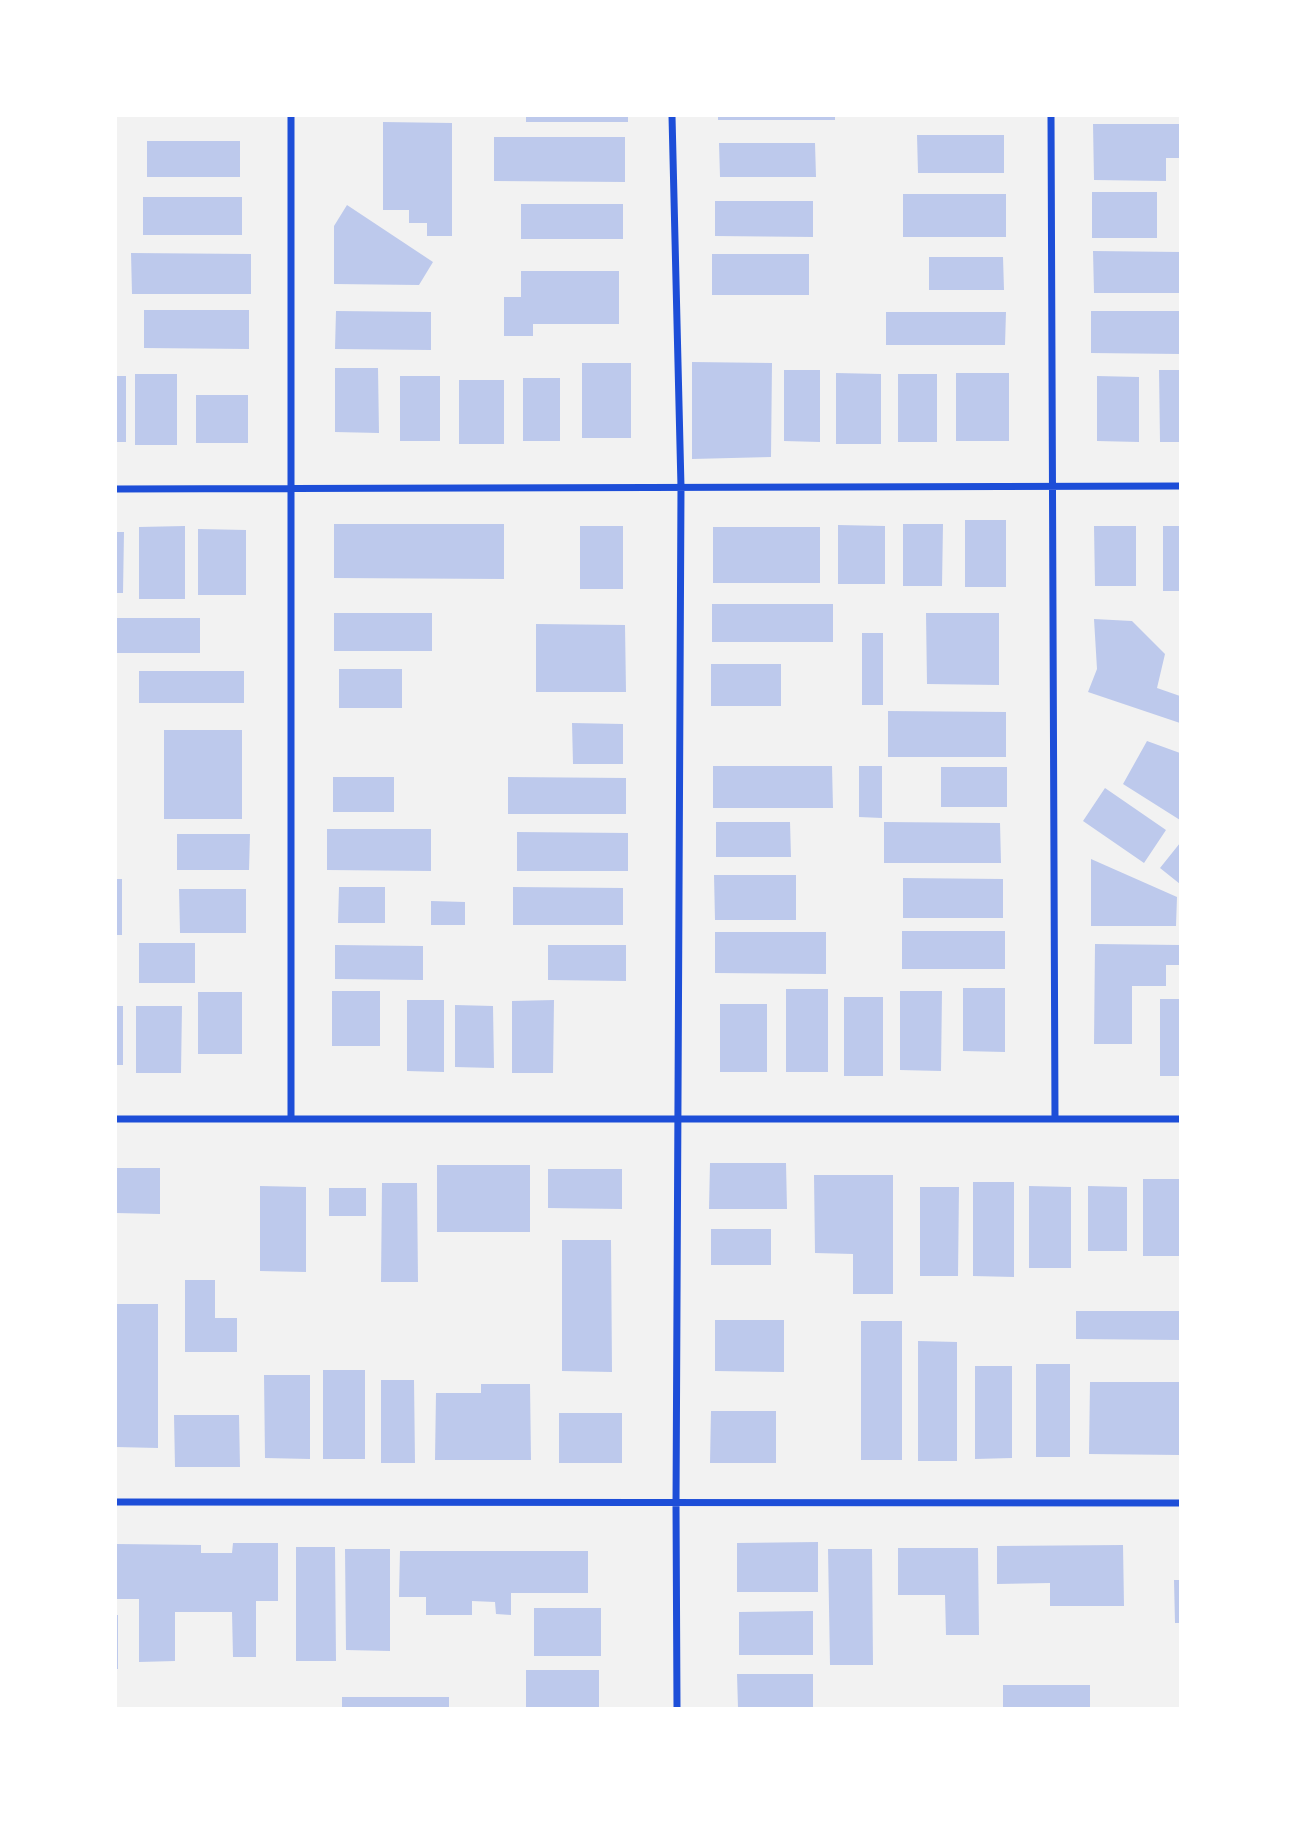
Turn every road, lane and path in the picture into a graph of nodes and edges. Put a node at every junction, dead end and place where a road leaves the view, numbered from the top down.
1 (291, 116) edge
2 (672, 116) edge
3 (1051, 116) edge
4 (1053, 486) junction
5 (1181, 486) edge
6 (681, 487) junction
7 (293, 488) junction
8 (116, 489) edge
9 (116, 1119) edge
10 (291, 1119) junction
11 (678, 1119) junction
12 (1055, 1119) junction
13 (1181, 1119) edge
14 (116, 1502) edge
15 (676, 1503) junction
16 (1181, 1503) edge
17 (677, 1709) edge

1 - 7 street
2 - 6 street
3 - 4 street
4 - 5 street
4 - 6 street
4 - 12 street
6 - 7 street
6 - 11 street
7 - 8 street
7 - 10 street
9 - 10 street
10 - 11 street
11 - 12 street
11 - 15 street
12 - 13 street
14 - 15 street
15 - 16 street
15 - 17 street

